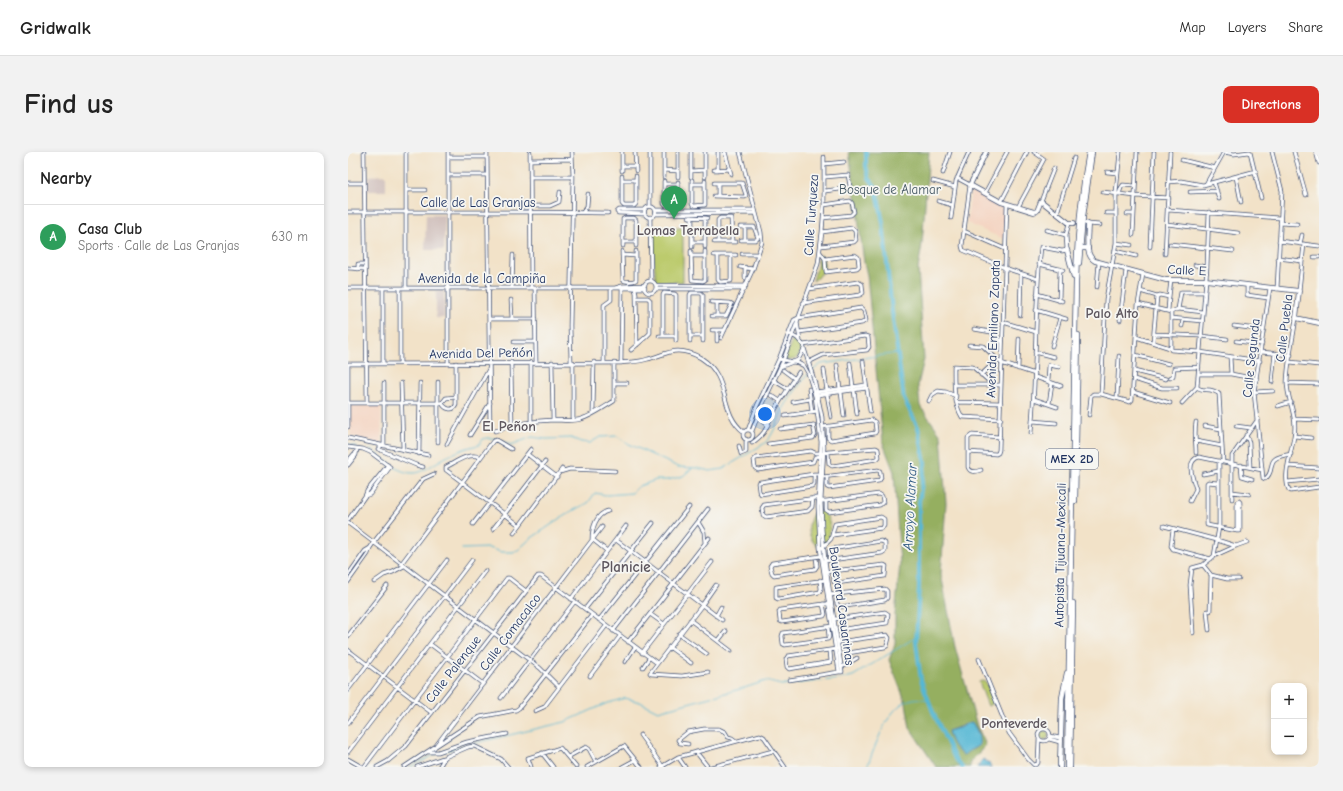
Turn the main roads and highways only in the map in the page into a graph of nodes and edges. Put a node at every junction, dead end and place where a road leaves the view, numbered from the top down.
1 (986, 152) edge
2 (1089, 152) edge
3 (1092, 152) edge
4 (1072, 223) road end
5 (1087, 224) road end
6 (1080, 248) junction
7 (1088, 248) junction
8 (1066, 250) road end
9 (1076, 282) junction
10 (1299, 291) joint
11 (1319, 323) edge
12 (1069, 668) junction
13 (1060, 767) edge
14 (1067, 767) edge
15 (1070, 767) edge

1 - 4 main road
2 - 9 highway, Autopista Tijuana-Mexicali / MEX 2D
3 - 6 highway, Autopista Tijuana-Mexicali / MEX 2D
5 - 7 main road
6 - 7 highway
6 - 15 highway, Autopista Tijuana-Mexicali / MEX 2D
7 - 10 main road, Calle E
8 - 9 highway
9 - 12 highway, Autopista Tijuana-Mexicali / MEX 2D
10 - 11 main road, Calle Puebla
12 - 13 highway
12 - 14 highway, Autopista Tijuana-Mexicali / MEX 2D

